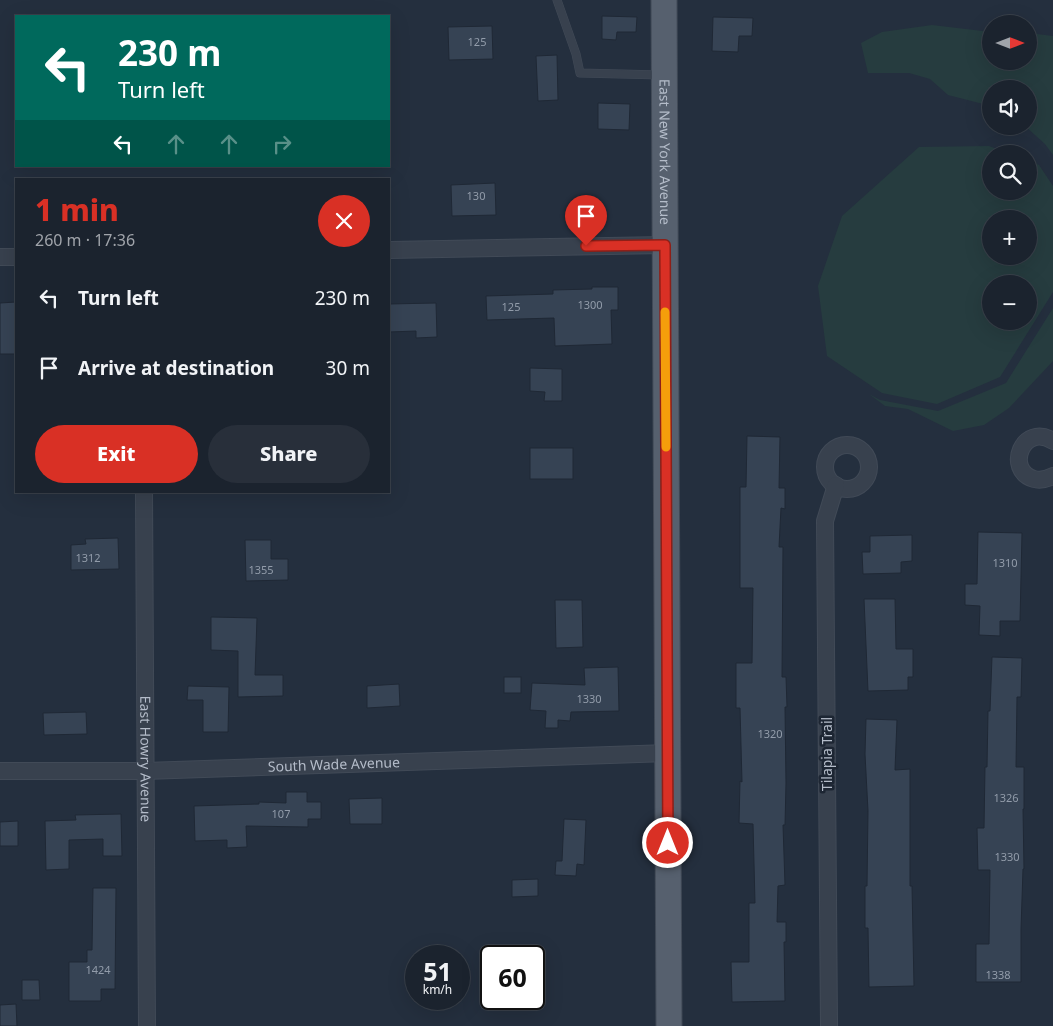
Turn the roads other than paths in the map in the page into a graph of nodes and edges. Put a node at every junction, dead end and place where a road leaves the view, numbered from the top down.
1 (557, 0) edge
2 (664, 0) edge
3 (663, 75) junction
4 (665, 245) junction
5 (390, 250) edge
6 (0, 257) edge
7 (15, 257) edge
8 (1053, 441) edge
9 (1053, 476) edge
10 (836, 485) dead end
11 (144, 493) edge
12 (668, 753) junction
13 (0, 771) edge
14 (145, 771) junction
15 (147, 1026) edge
16 (669, 1026) edge
17 (829, 1026) edge

1 - 3 lane
2 - 3 main road, East New York Avenue
3 - 4 main road, East New York Avenue
4 - 5 street
4 - 12 main road, East New York Avenue
6 - 7 street
8 - 9 street
10 - 17 street, Tilapia Trail
11 - 14 street, East Howry Avenue
12 - 14 street, South Wade Avenue
12 - 16 main road, East New York Avenue
13 - 14 street, South Wade Avenue
14 - 15 street, East Howry Avenue

